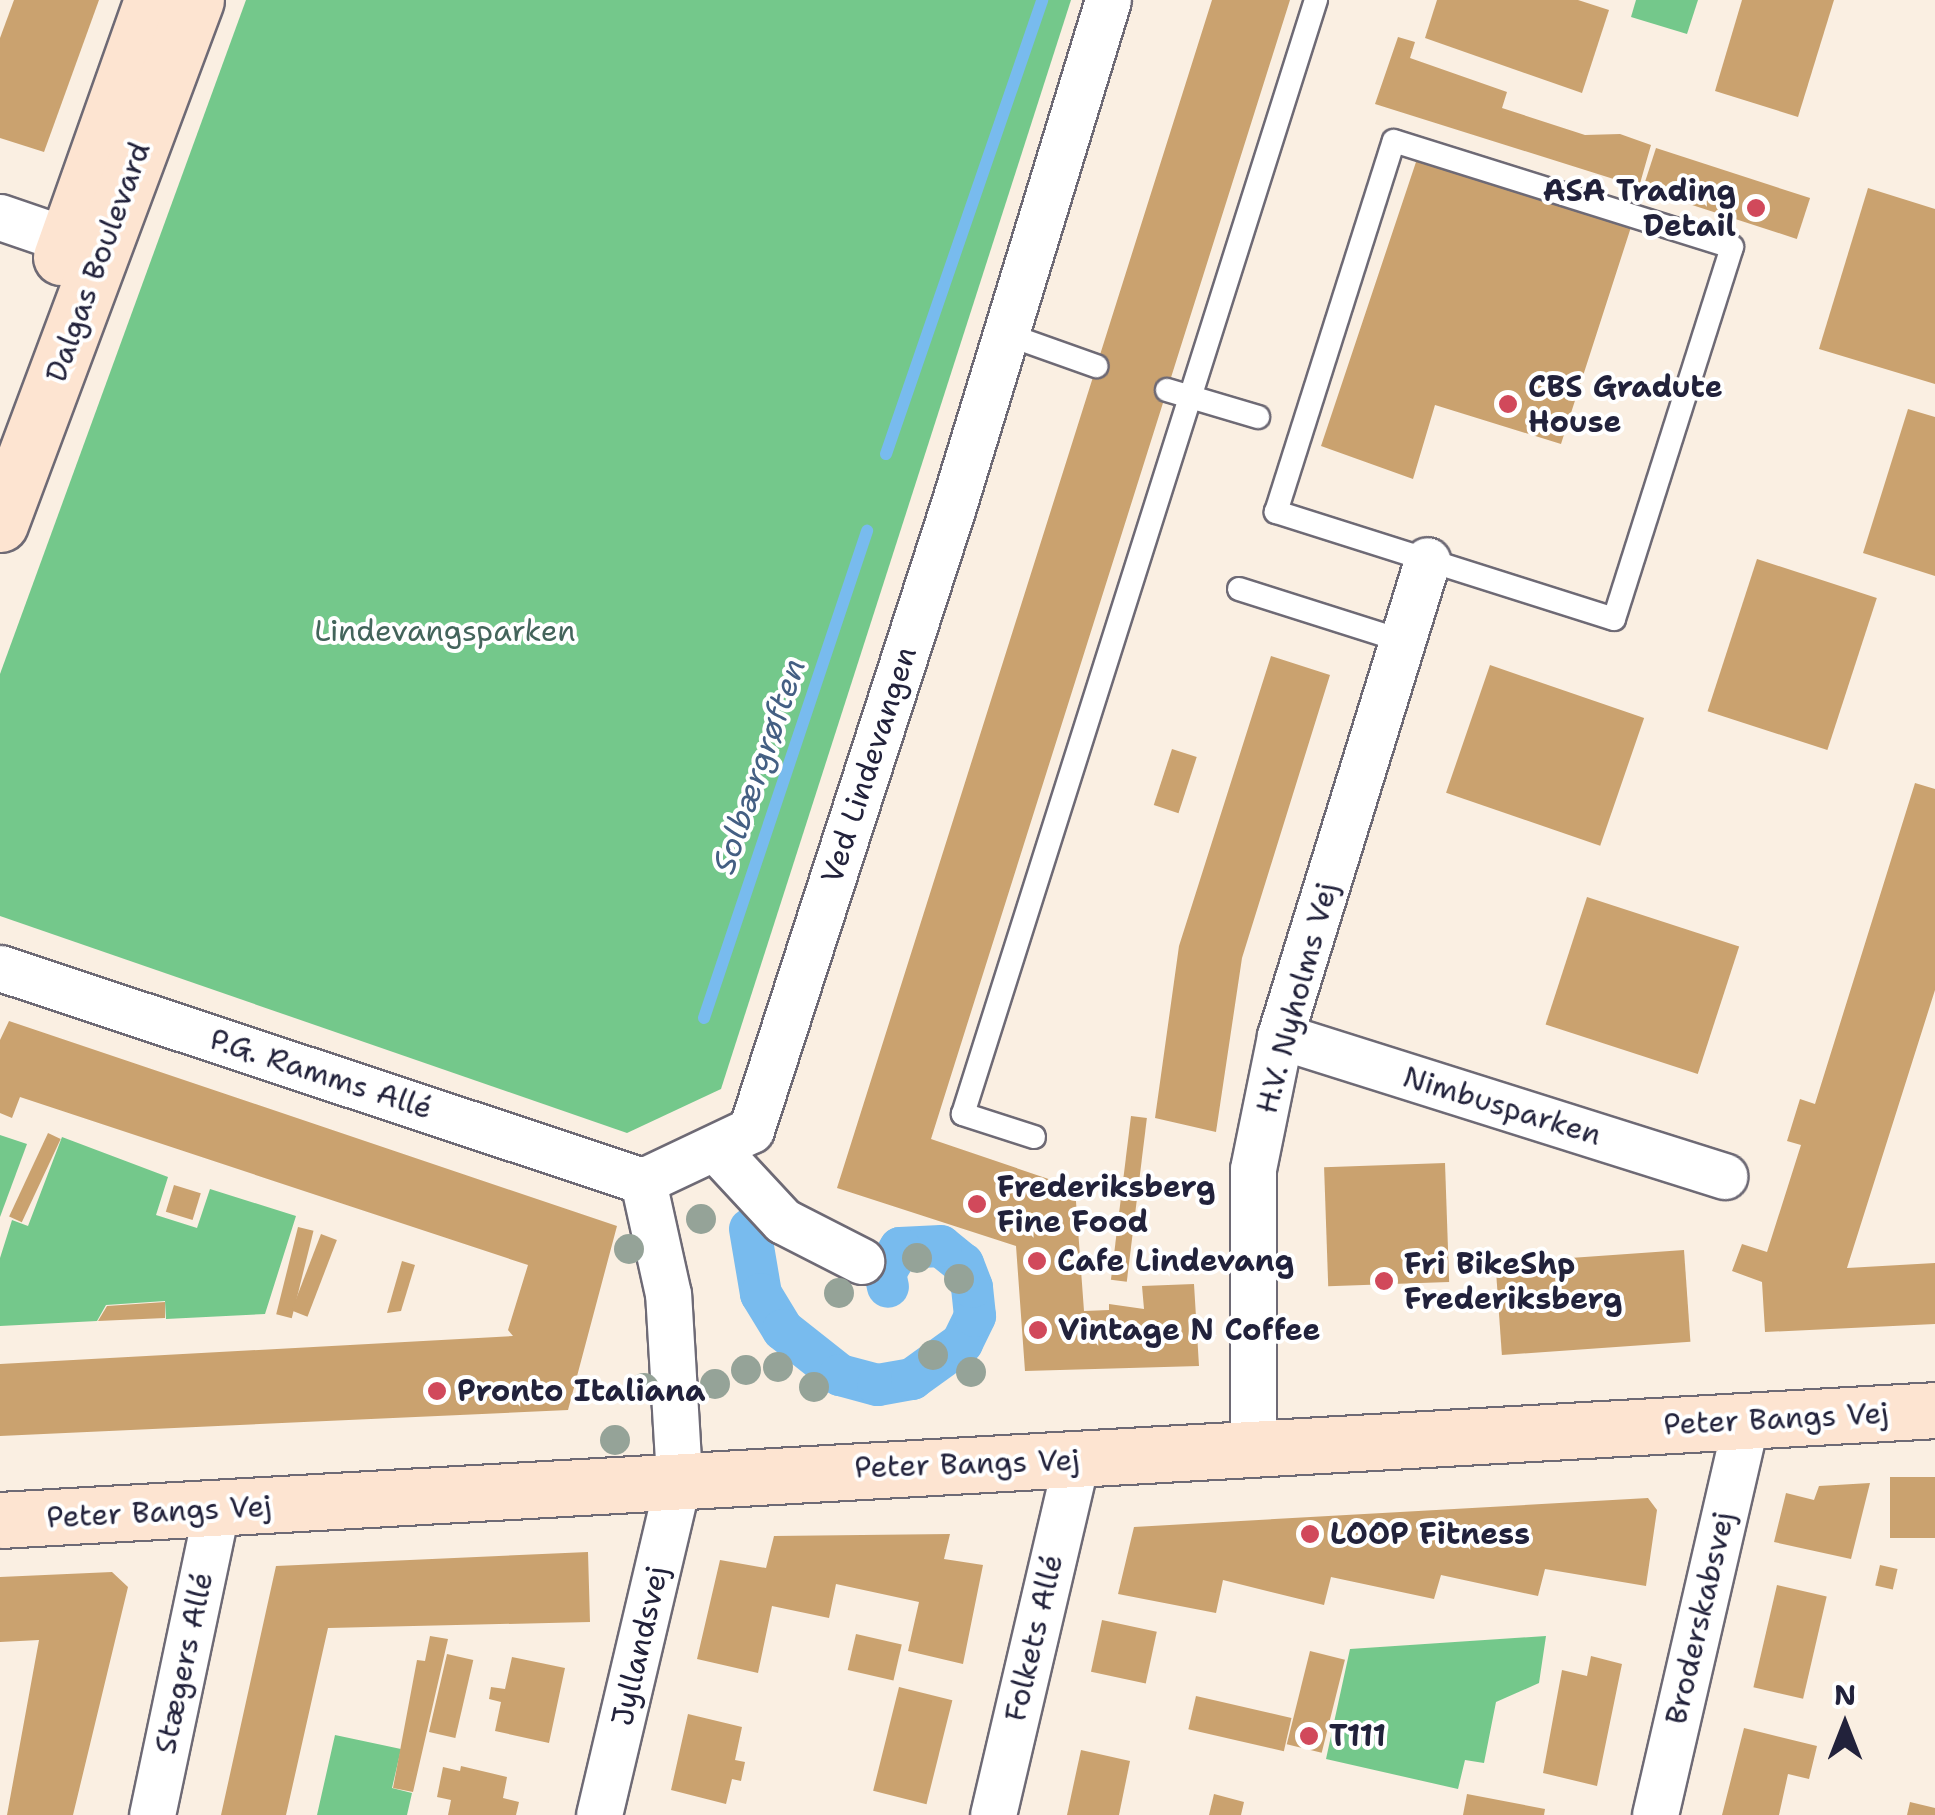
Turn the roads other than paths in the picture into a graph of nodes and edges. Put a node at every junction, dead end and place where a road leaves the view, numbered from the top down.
1 (152, 0) edge
2 (196, 0) edge
3 (1108, 0) edge
4 (1316, 0) edge
5 (0, 218) edge
6 (85, 245) junction
7 (1006, 334) junction
8 (1096, 366) dead end
9 (1167, 390) dead end
10 (1190, 398) junction
11 (1258, 417) dead end
12 (0, 419) edge
13 (0, 524) edge
14 (1427, 560) junction
15 (1239, 589) dead end
16 (1403, 641) junction
17 (0, 968) edge
18 (1280, 1036) junction
19 (1034, 1137) dead end
20 (716, 1150) junction
21 (1724, 1176) dead end
22 (643, 1181) junction
23 (861, 1260) dead end
24 (1935, 1410) edge
25 (1746, 1421) junction
26 (1252, 1449) junction
27 (1076, 1460) junction
28 (679, 1476) junction
29 (216, 1511) junction
30 (0, 1520) edge
31 (152, 1815) edge
32 (598, 1815) edge
33 (993, 1815) edge
34 (1655, 1815) edge

1 - 6 street, Dalgas Boulevard
2 - 6 street, Dalgas Boulevard
3 - 7 street, Ved Lindevangen
4 - 10 lane
5 - 6 street
6 - 12 street, Dalgas Boulevard
6 - 13 street, Dalgas Boulevard
7 - 8 lane
7 - 20 street, Ved Lindevangen
9 - 10 lane
10 - 11 lane
10 - 19 lane
14 - 14 lane
14 - 16 street, H.V. Nyholms Vej
15 - 16 lane
16 - 18 street, H.V. Nyholms Vej
17 - 22 street, P.G. Ramms Allé
18 - 21 street, Nimbusparken
18 - 26 street, H.V. Nyholms Vej
20 - 22 street, Ved Lindevangen
20 - 23 street
22 - 28 street
24 - 25 street, Peter Bangs Vej
25 - 26 street, Peter Bangs Vej
25 - 34 street, Broderskabsvej
26 - 27 street, Peter Bangs Vej
27 - 28 street, Peter Bangs Vej
27 - 33 street, Folkets Allé
28 - 29 street, Peter Bangs Vej
28 - 32 street, Jyllandsvej
29 - 30 street, Peter Bangs Vej
29 - 31 street, Stægers Allé

